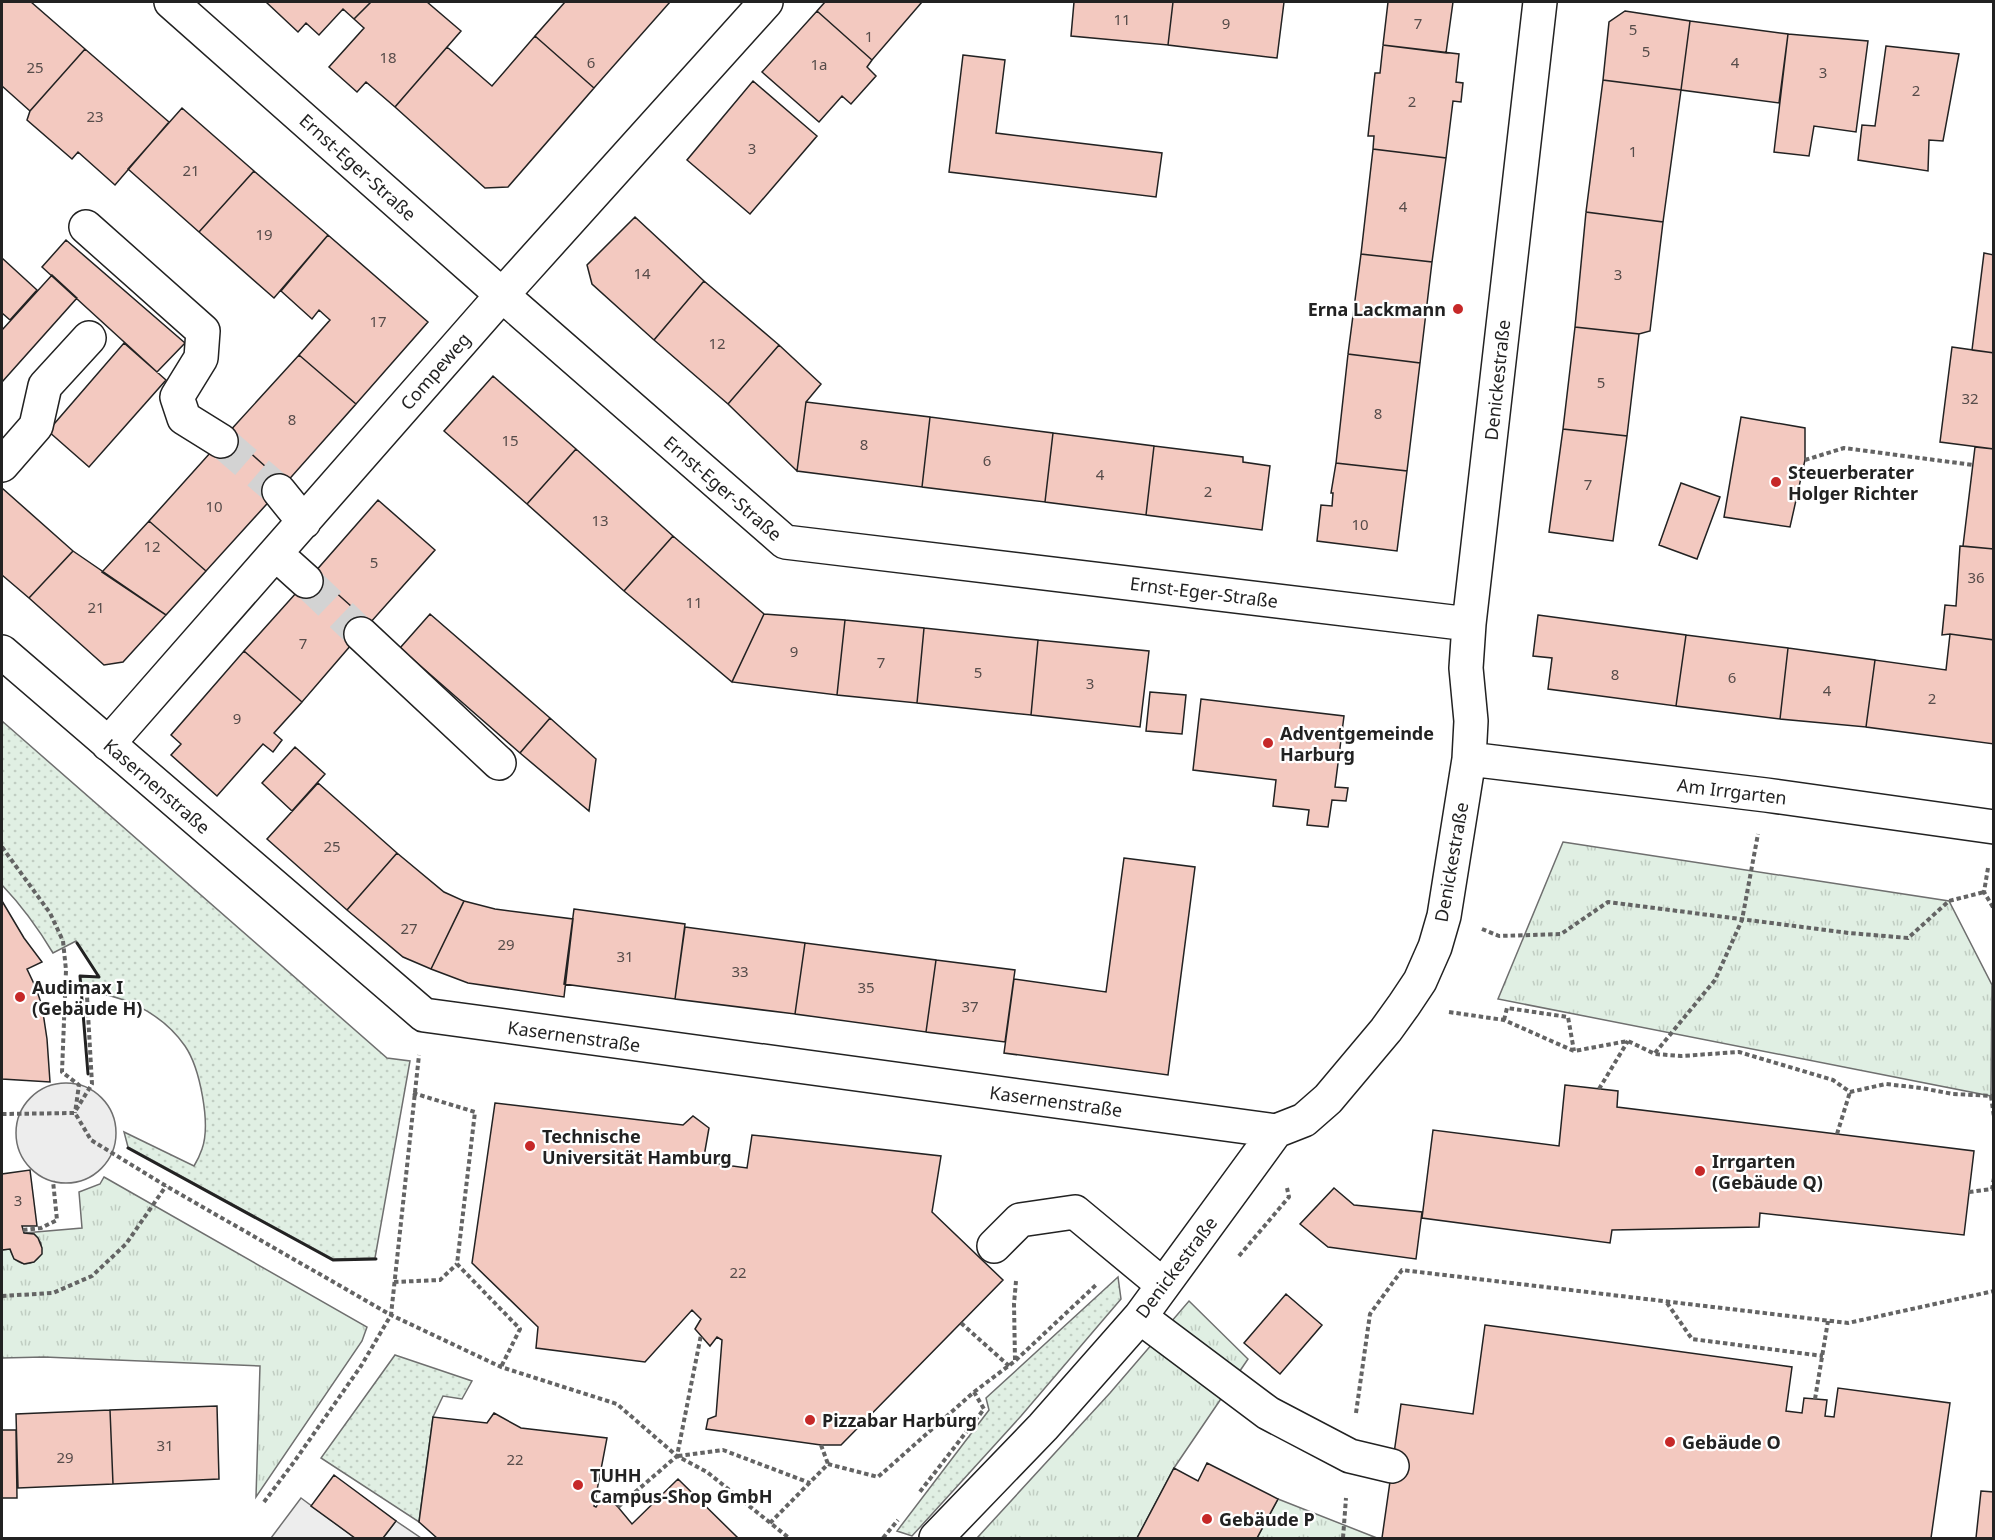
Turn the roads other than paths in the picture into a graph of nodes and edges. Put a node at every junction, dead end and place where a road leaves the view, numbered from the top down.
1 (171, 2) edge
2 (766, 2) edge
3 (1540, 2) edge
4 (86, 227) dead end
5 (502, 296) junction
6 (89, 338) dead end
7 (221, 441) tunnel mouth
8 (2, 465) edge
9 (279, 490) tunnel mouth
10 (304, 522) junction
11 (276, 554) junction
12 (306, 581) tunnel mouth
13 (1469, 624) junction
14 (361, 634) tunnel mouth
15 (2, 652) edge
16 (108, 744) junction
17 (1469, 759) junction
18 (498, 763) dead end
19 (1992, 843) edge
20 (1276, 1131) junction
21 (994, 1246) dead end
22 (1162, 1284) junction
23 (1140, 1317) junction
24 (1392, 1467) dead end
25 (936, 1539) edge

1 - 5 street, Ernst-Eger-Straße
2 - 5 street, Compeweg
3 - 13 street, Denickestraße
4 - 7 street
5 - 10 street, Compeweg
5 - 13 street, Ernst-Eger-Straße
6 - 8 street
9 - 10 street
10 - 11 street, Compeweg
11 - 12 street
11 - 16 street, Compeweg
13 - 17 street, Denickestraße
14 - 18 street
15 - 16 street, Kasernenstraße
16 - 20 street, Kasernenstraße
17 - 19 street, Am Irrgarten
17 - 20 street, Denickestraße
20 - 22 street, Denickestraße
21 - 22 street
22 - 23 street, Denickestraße
23 - 24 street
23 - 25 street, Denickestraße

